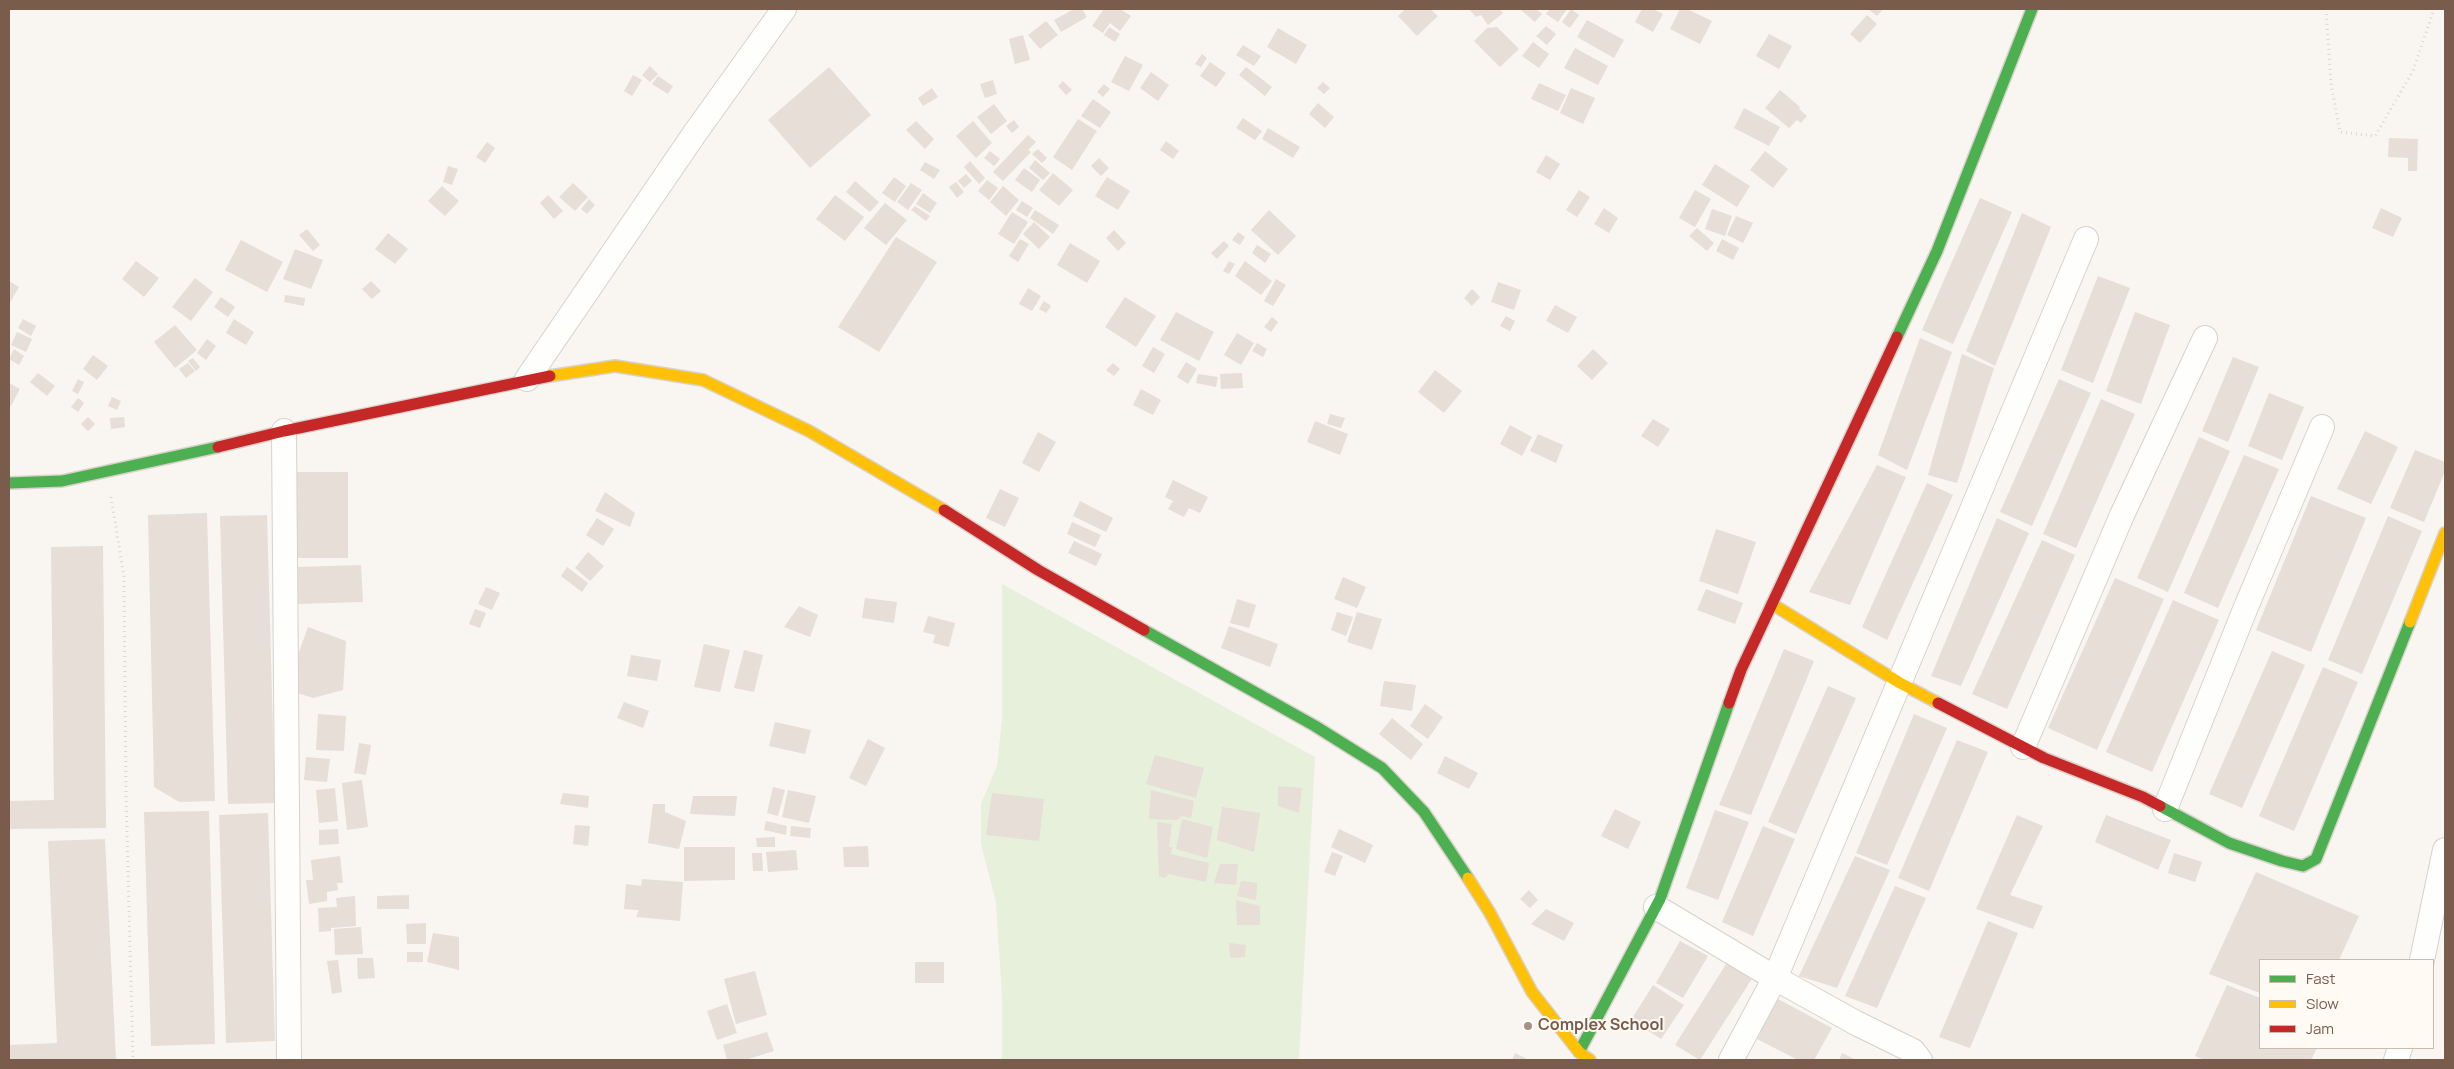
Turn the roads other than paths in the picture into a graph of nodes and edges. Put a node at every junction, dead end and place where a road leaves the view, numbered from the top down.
1 (784, 9) edge
2 (2032, 9) edge
3 (2086, 238) dead end
4 (2204, 338) dead end
5 (527, 379) junction
6 (2322, 427) dead end
7 (284, 432) junction
8 (9, 483) edge
9 (2445, 533) edge
10 (1772, 604) junction
11 (1900, 683) junction
12 (2023, 747) junction
13 (2165, 809) junction
14 (2445, 850) edge
15 (1656, 907) junction
16 (2422, 959) edge
17 (1775, 978) junction
18 (1579, 1052) junction
19 (289, 1060) edge
20 (1590, 1060) edge
21 (1731, 1060) edge
22 (1920, 1060) edge

1 - 5 street
2 - 10 street
3 - 11 street
4 - 12 street
5 - 7 street
5 - 18 street
6 - 13 street
7 - 8 street
7 - 19 street
9 - 13 street
10 - 11 street
10 - 15 street
11 - 12 street
11 - 17 street
12 - 13 street
14 - 16 street
15 - 17 street
15 - 18 street
17 - 21 street
17 - 22 street
18 - 20 street

